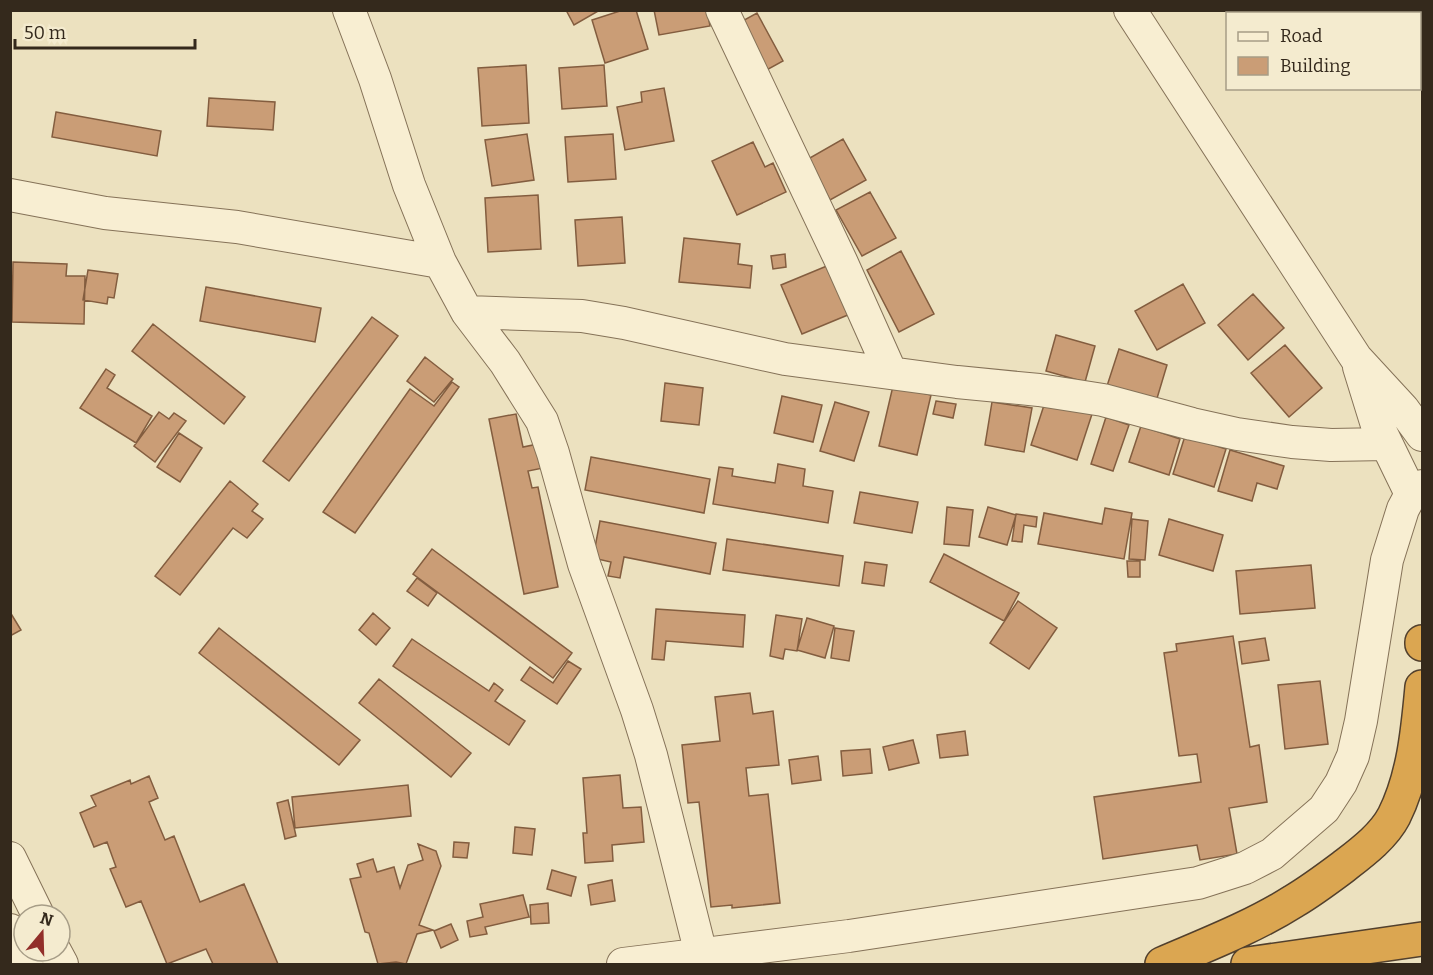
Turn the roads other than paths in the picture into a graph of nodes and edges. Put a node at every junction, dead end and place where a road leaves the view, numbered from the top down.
1 (349, 10) edge
2 (723, 10) edge
3 (1130, 10) edge
4 (10, 195) edge
5 (440, 262) junction
6 (467, 312) junction
7 (1356, 358) junction
8 (891, 373) junction
9 (1422, 435) edge
10 (1386, 444) junction
11 (1417, 490) edge
12 (1422, 687) edge
13 (10, 858) edge
14 (32, 903) edge
15 (10, 930) edge
16 (1422, 939) edge
17 (701, 954) junction
18 (27, 964) edge
19 (623, 964) edge
20 (1162, 964) edge
21 (1248, 964) edge

1 - 5 street
2 - 8 street
3 - 7 street
4 - 5 street
5 - 6 street
6 - 8 street
6 - 17 street
7 - 9 street
7 - 10 street
8 - 10 street
10 - 11 street
11 - 17 street
12 - 20 highway
13 - 14 street
15 - 18 street
16 - 21 highway
17 - 19 street

